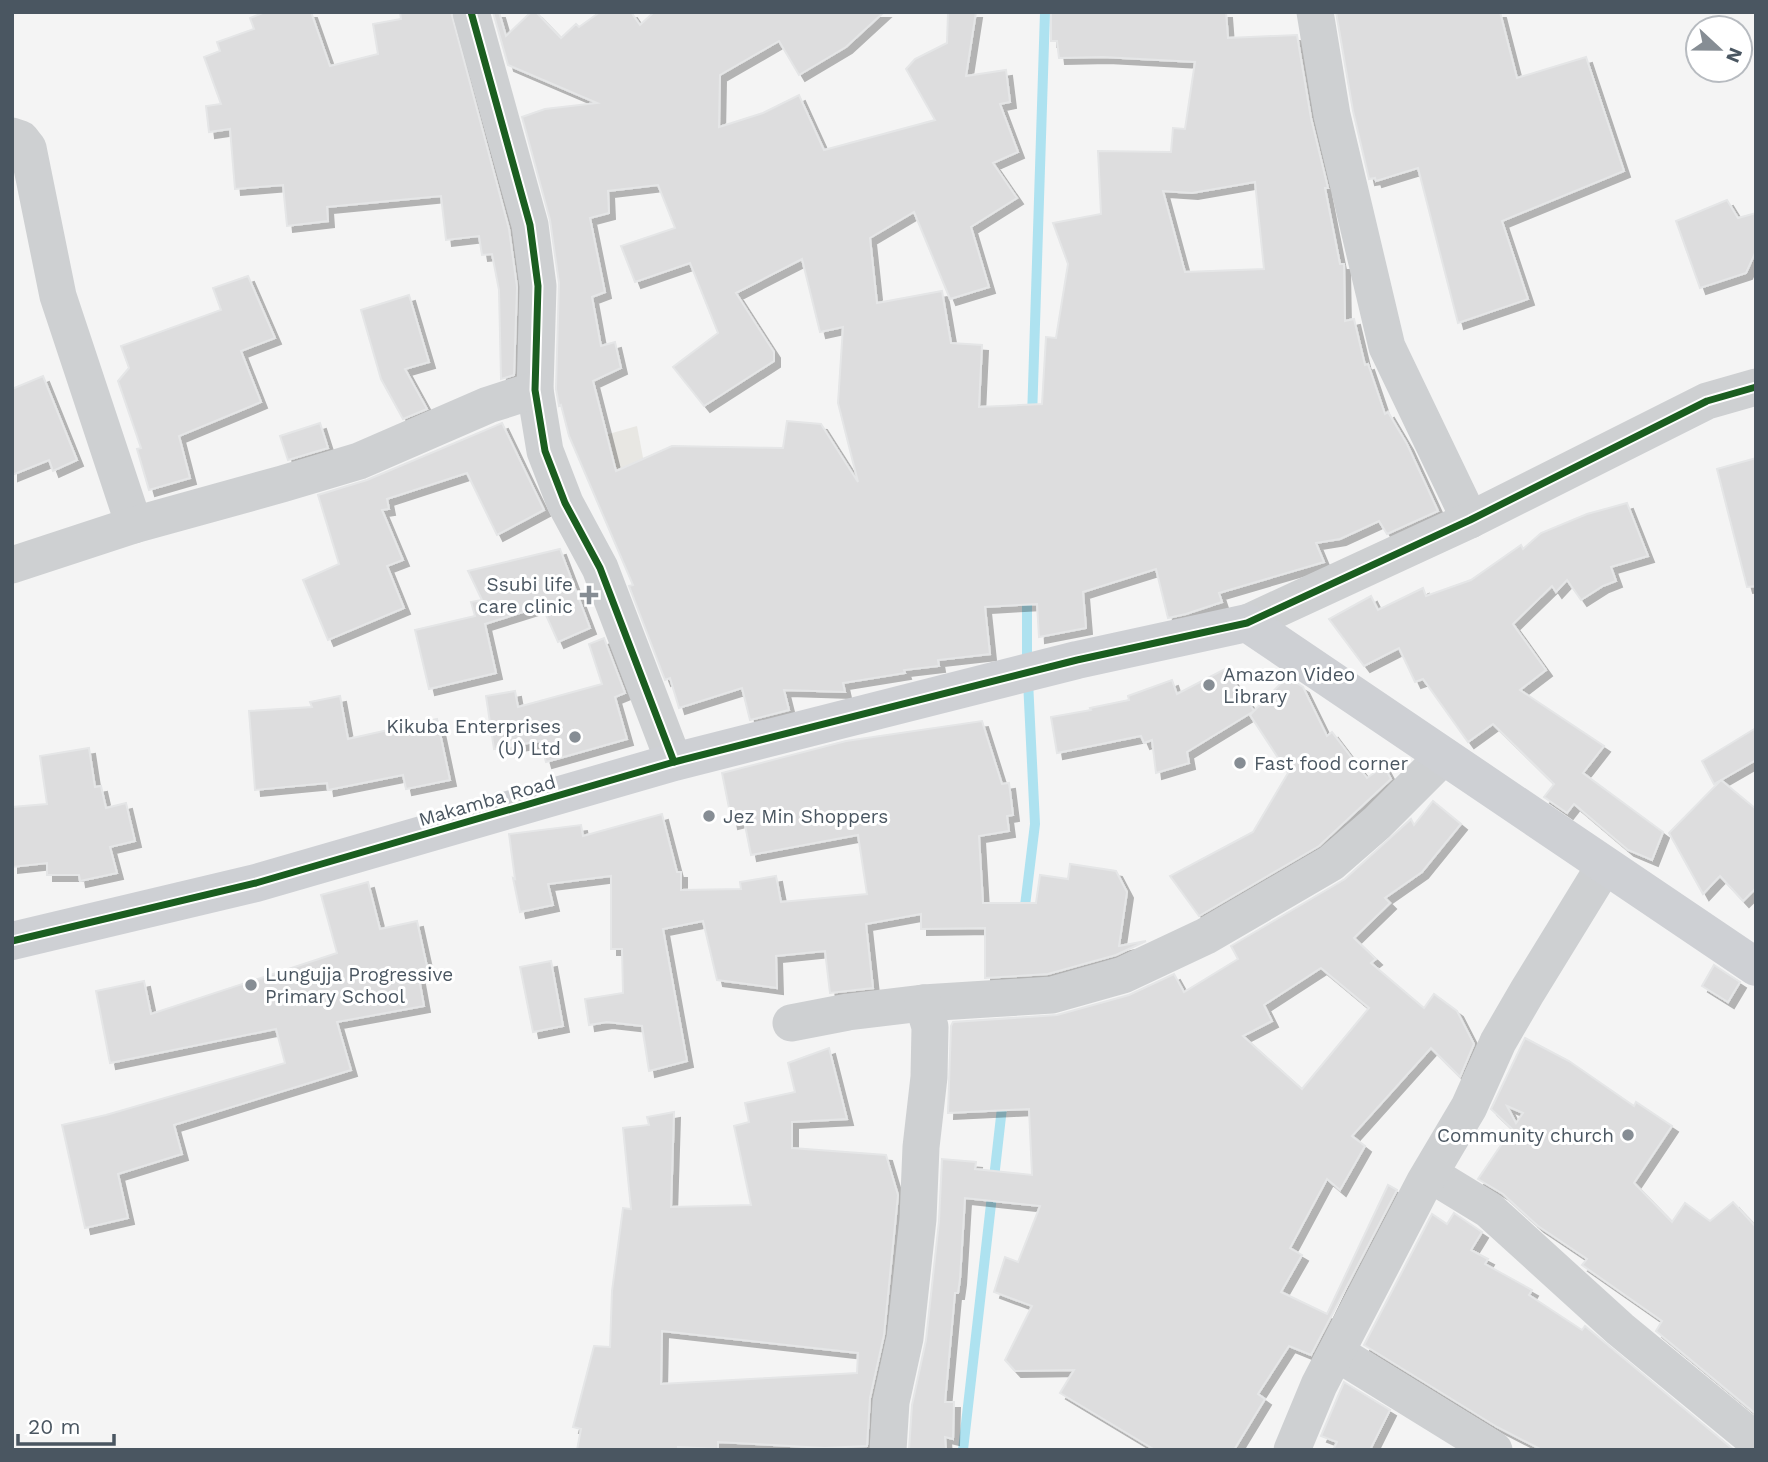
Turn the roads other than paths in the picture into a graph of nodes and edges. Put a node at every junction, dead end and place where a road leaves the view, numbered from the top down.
1 (471, 12) edge
2 (1315, 12) edge
3 (12, 136) edge
4 (1756, 387) edge
5 (535, 390) junction
6 (1470, 520) junction
7 (134, 525) junction
8 (12, 565) edge
9 (1247, 623) junction
10 (1444, 756) junction
11 (674, 762) junction
12 (1605, 865) junction
13 (12, 940) edge
14 (1756, 967) edge
15 (923, 1003) junction
16 (791, 1023) dead end
17 (1430, 1174) junction
18 (1337, 1353) junction
19 (1756, 1441) edge
20 (888, 1450) edge
21 (1292, 1450) edge
22 (1494, 1450) edge

1 - 5 street
2 - 6 street
3 - 7 street
4 - 6 street
5 - 7 street
5 - 11 street
6 - 9 street
7 - 8 street
9 - 10 street
9 - 11 street, Makamba Road
10 - 12 street
10 - 15 street
11 - 13 street, Makamba Road
12 - 14 street
12 - 17 street
15 - 16 street
15 - 20 street
17 - 18 street
17 - 19 street
18 - 21 street
18 - 22 street

